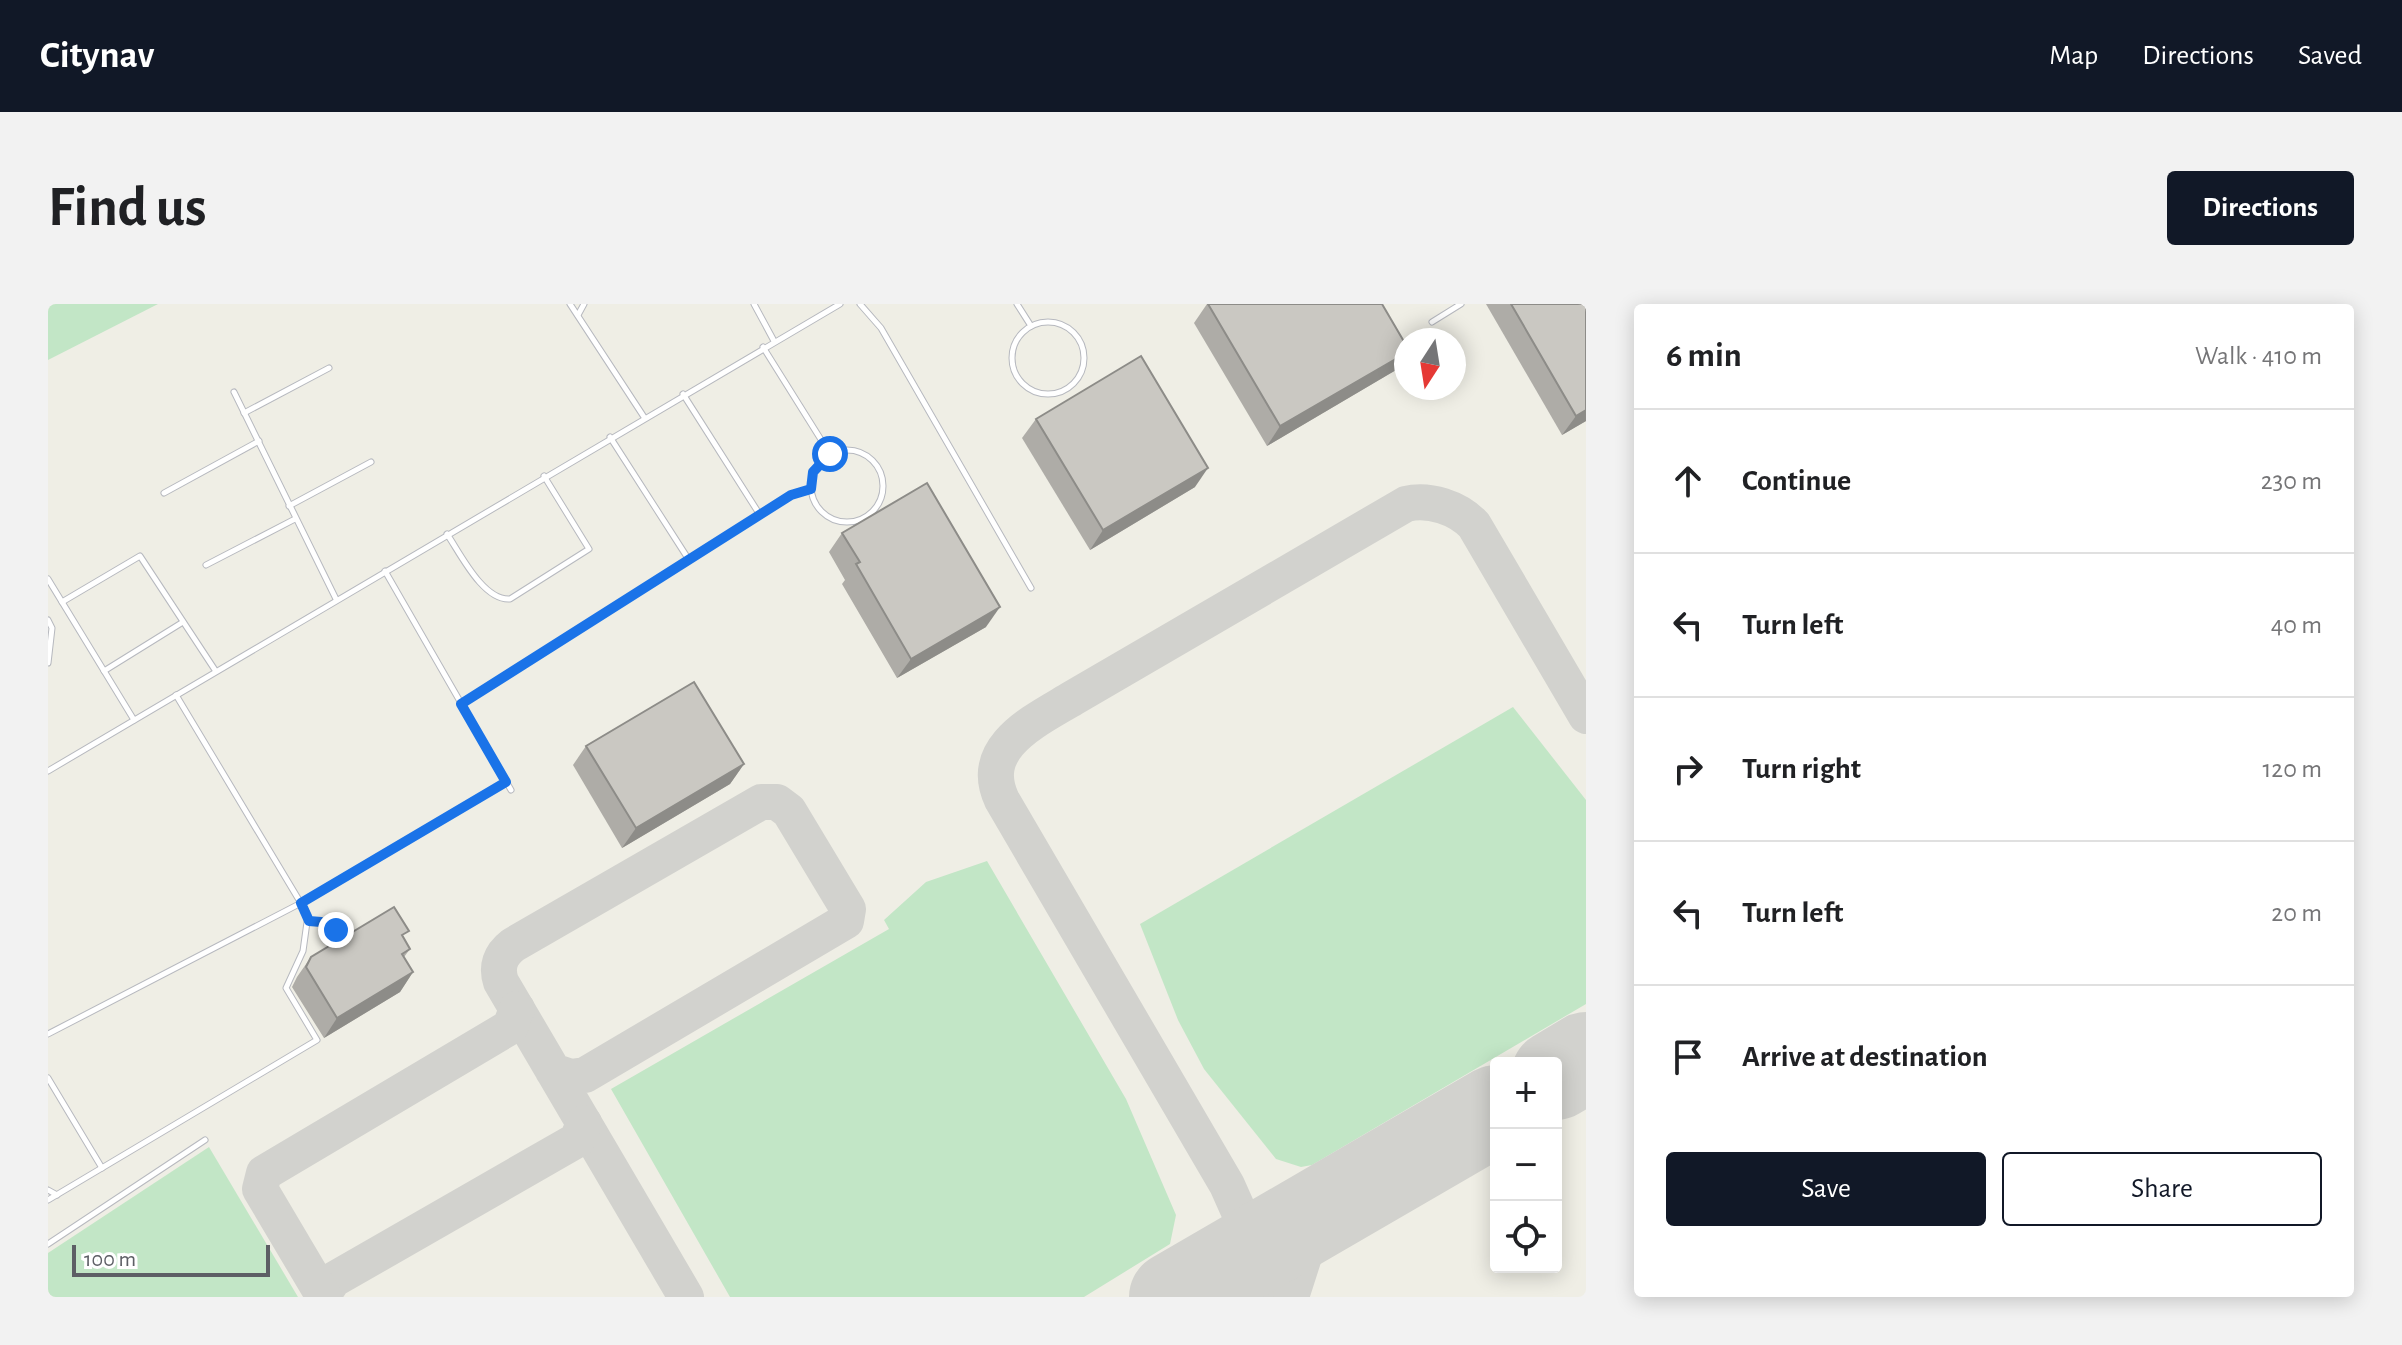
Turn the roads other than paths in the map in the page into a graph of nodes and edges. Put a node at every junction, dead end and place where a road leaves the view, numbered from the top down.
1 (570, 304) edge
2 (584, 304) edge
3 (754, 304) edge
4 (840, 304) edge
5 (860, 304) edge
6 (1017, 304) edge
7 (1461, 304) edge
8 (578, 315) junction
9 (1432, 322) dead end
10 (1031, 326) junction
11 (774, 341) junction
12 (763, 347) junction
13 (329, 368) dead end
14 (234, 392) dead end
15 (683, 394) junction
16 (244, 413) junction
17 (644, 417) junction
18 (610, 437) junction
19 (259, 441) junction
20 (830, 454) junction
21 (371, 462) dead end
22 (544, 476) junction
23 (811, 489) junction
24 (164, 493) dead end
25 (289, 506) junction
26 (760, 515) junction
27 (295, 519) junction
28 (447, 534) junction
29 (689, 560) junction
30 (206, 565) dead end
31 (385, 571) junction
32 (48, 579) edge
33 (1031, 588) dead end
34 (336, 599) junction
35 (62, 602) junction
36 (48, 620) edge
37 (183, 622) junction
38 (48, 663) edge
39 (104, 671) junction
40 (216, 671) junction
41 (176, 695) junction
42 (461, 704) junction
43 (134, 720) junction
44 (48, 761) edge
45 (51, 770) edge
46 (506, 782) junction
47 (511, 790) dead end
48 (301, 903) junction
49 (309, 921) junction
50 (336, 949) edge
51 (48, 1034) edge
52 (48, 1078) edge
53 (205, 1140) dead end
54 (102, 1168) junction
55 (48, 1190) edge
56 (57, 1195) junction
57 (48, 1200) edge
58 (48, 1244) edge

1 - 8 lane
2 - 8 lane
3 - 11 lane
4 - 11 lane
5 - 33 lane
6 - 10 lane
7 - 9 lane
8 - 17 lane
10 - 10 lane
11 - 12 lane
12 - 15 lane
12 - 20 lane
13 - 16 lane
14 - 16 lane
15 - 17 lane
15 - 26 lane
16 - 19 lane
17 - 18 lane
18 - 22 lane
18 - 29 lane
19 - 24 lane
19 - 25 lane
20 - 23 lane
20 - 23 lane
21 - 25 lane
22 - 28 lane
22 - 28 lane
23 - 26 lane
25 - 27 lane
26 - 29 lane
27 - 30 lane
27 - 34 lane
28 - 31 lane
29 - 42 lane
31 - 34 lane
31 - 42 lane
32 - 35 lane
34 - 40 lane
35 - 37 lane
35 - 39 lane
36 - 38 lane
37 - 39 lane
37 - 40 lane
39 - 43 lane
40 - 41 lane
41 - 43 lane
41 - 48 lane
42 - 46 lane
43 - 45 lane
44 - 45 lane
46 - 47 lane
46 - 48 lane
48 - 49 lane
48 - 51 lane
49 - 50 lane
49 - 54 lane
52 - 54 lane
53 - 58 lane
54 - 56 lane
55 - 56 lane
56 - 57 lane

